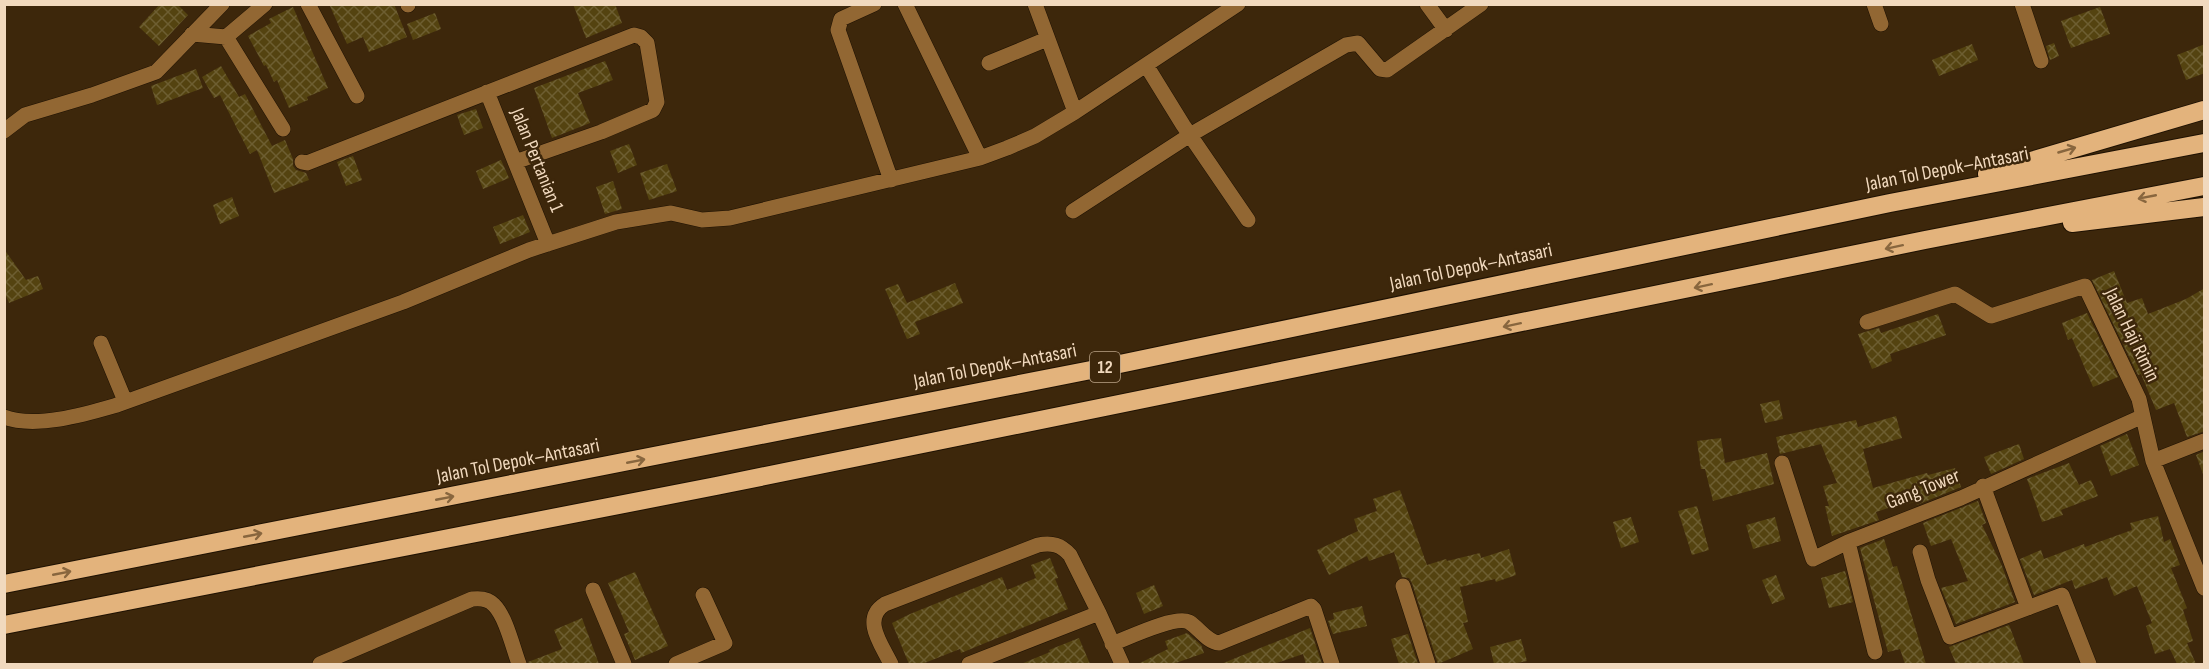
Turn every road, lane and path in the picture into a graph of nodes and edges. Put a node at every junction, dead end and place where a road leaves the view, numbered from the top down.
1 (222, 4) edge
2 (265, 4) edge
3 (308, 4) edge
4 (874, 4) edge
5 (905, 4) edge
6 (1035, 4) edge
7 (1238, 4) edge
8 (1427, 4) edge
9 (1481, 4) edge
10 (1874, 4) edge
11 (2022, 4) edge
12 (1881, 24) dead end
13 (1446, 30) junction
14 (192, 34) junction
15 (226, 37) junction
16 (1047, 39) junction
17 (2041, 61) dead end
18 (989, 63) dead end
19 (1146, 65) junction
20 (487, 92) junction
21 (357, 96) dead end
22 (2205, 110) edge
23 (1075, 112) junction
24 (283, 129) dead end
25 (4, 131) edge
26 (1190, 135) junction
27 (2205, 143) edge
28 (980, 158) junction
29 (302, 162) dead end
30 (515, 162) junction
31 (891, 180) junction
32 (2205, 186) edge
33 (1890, 202) junction
34 (2205, 207) edge
35 (1073, 211) dead end
36 (1248, 220) dead end
37 (1925, 240) junction
38 (548, 244) junction
39 (1867, 322) dead end
40 (101, 343) dead end
41 (125, 401) junction
42 (4, 417) edge
43 (2141, 417) junction
44 (2205, 441) edge
45 (2153, 461) junction
46 (1782, 463) dead end
47 (1983, 486) junction
48 (1848, 542) junction
49 (1920, 552) dead end
50 (4, 584) edge
51 (1403, 586) dead end
52 (2205, 588) edge
53 (593, 590) dead end
54 (703, 594) dead end
55 (2028, 608) junction
56 (1099, 613) junction
57 (4, 625) edge
58 (1113, 644) junction
59 (1875, 652) dead end
60 (320, 664) edge
61 (519, 664) edge
62 (624, 664) edge
63 (676, 664) edge
64 (891, 664) edge
65 (969, 664) edge
66 (1122, 664) edge
67 (1332, 664) edge
68 (1428, 664) edge
69 (2089, 664) edge

1 - 14 street
2 - 15 street
3 - 21 street
4 - 31 street
5 - 28 street
6 - 16 street
7 - 19 street
8 - 13 street
9 - 13 street
10 - 12 street
11 - 17 street
13 - 26 street
14 - 15 street
14 - 25 street
15 - 24 street
16 - 18 street
16 - 23 street
19 - 23 street
19 - 26 street
20 - 29 street
20 - 30 street, Jalan Pertanian 1
20 - 30 street
33 -> 22 highway
23 - 28 street
26 - 35 street
26 - 36 street
27 - 33 highway, Jalan Tol Depok–Antasari / 12
28 - 31 street
30 - 38 street, Jalan Pertanian 1
31 - 38 street
32 -> 37 highway, 12
50 -> 33 highway, Jalan Tol Depok–Antasari / 12
34 - 37 highway
37 -> 57 highway, 12
38 - 41 street
39 - 43 street, Jalan Haji Rimin
40 - 41 street
41 - 42 street
43 - 45 street, Jalan Haji Rimin
43 - 47 street, Gang Tower
44 - 45 street
45 - 52 street, Jalan Haji Rimin
46 - 48 street, Gang Tower
47 - 48 street, Gang Tower
47 - 55 street
48 - 59 street
49 - 55 street
51 - 68 street
53 - 62 street
54 - 63 street
55 - 69 street
56 - 58 street
56 - 64 street
56 - 65 street
58 - 66 street
58 - 67 street
60 - 61 street

